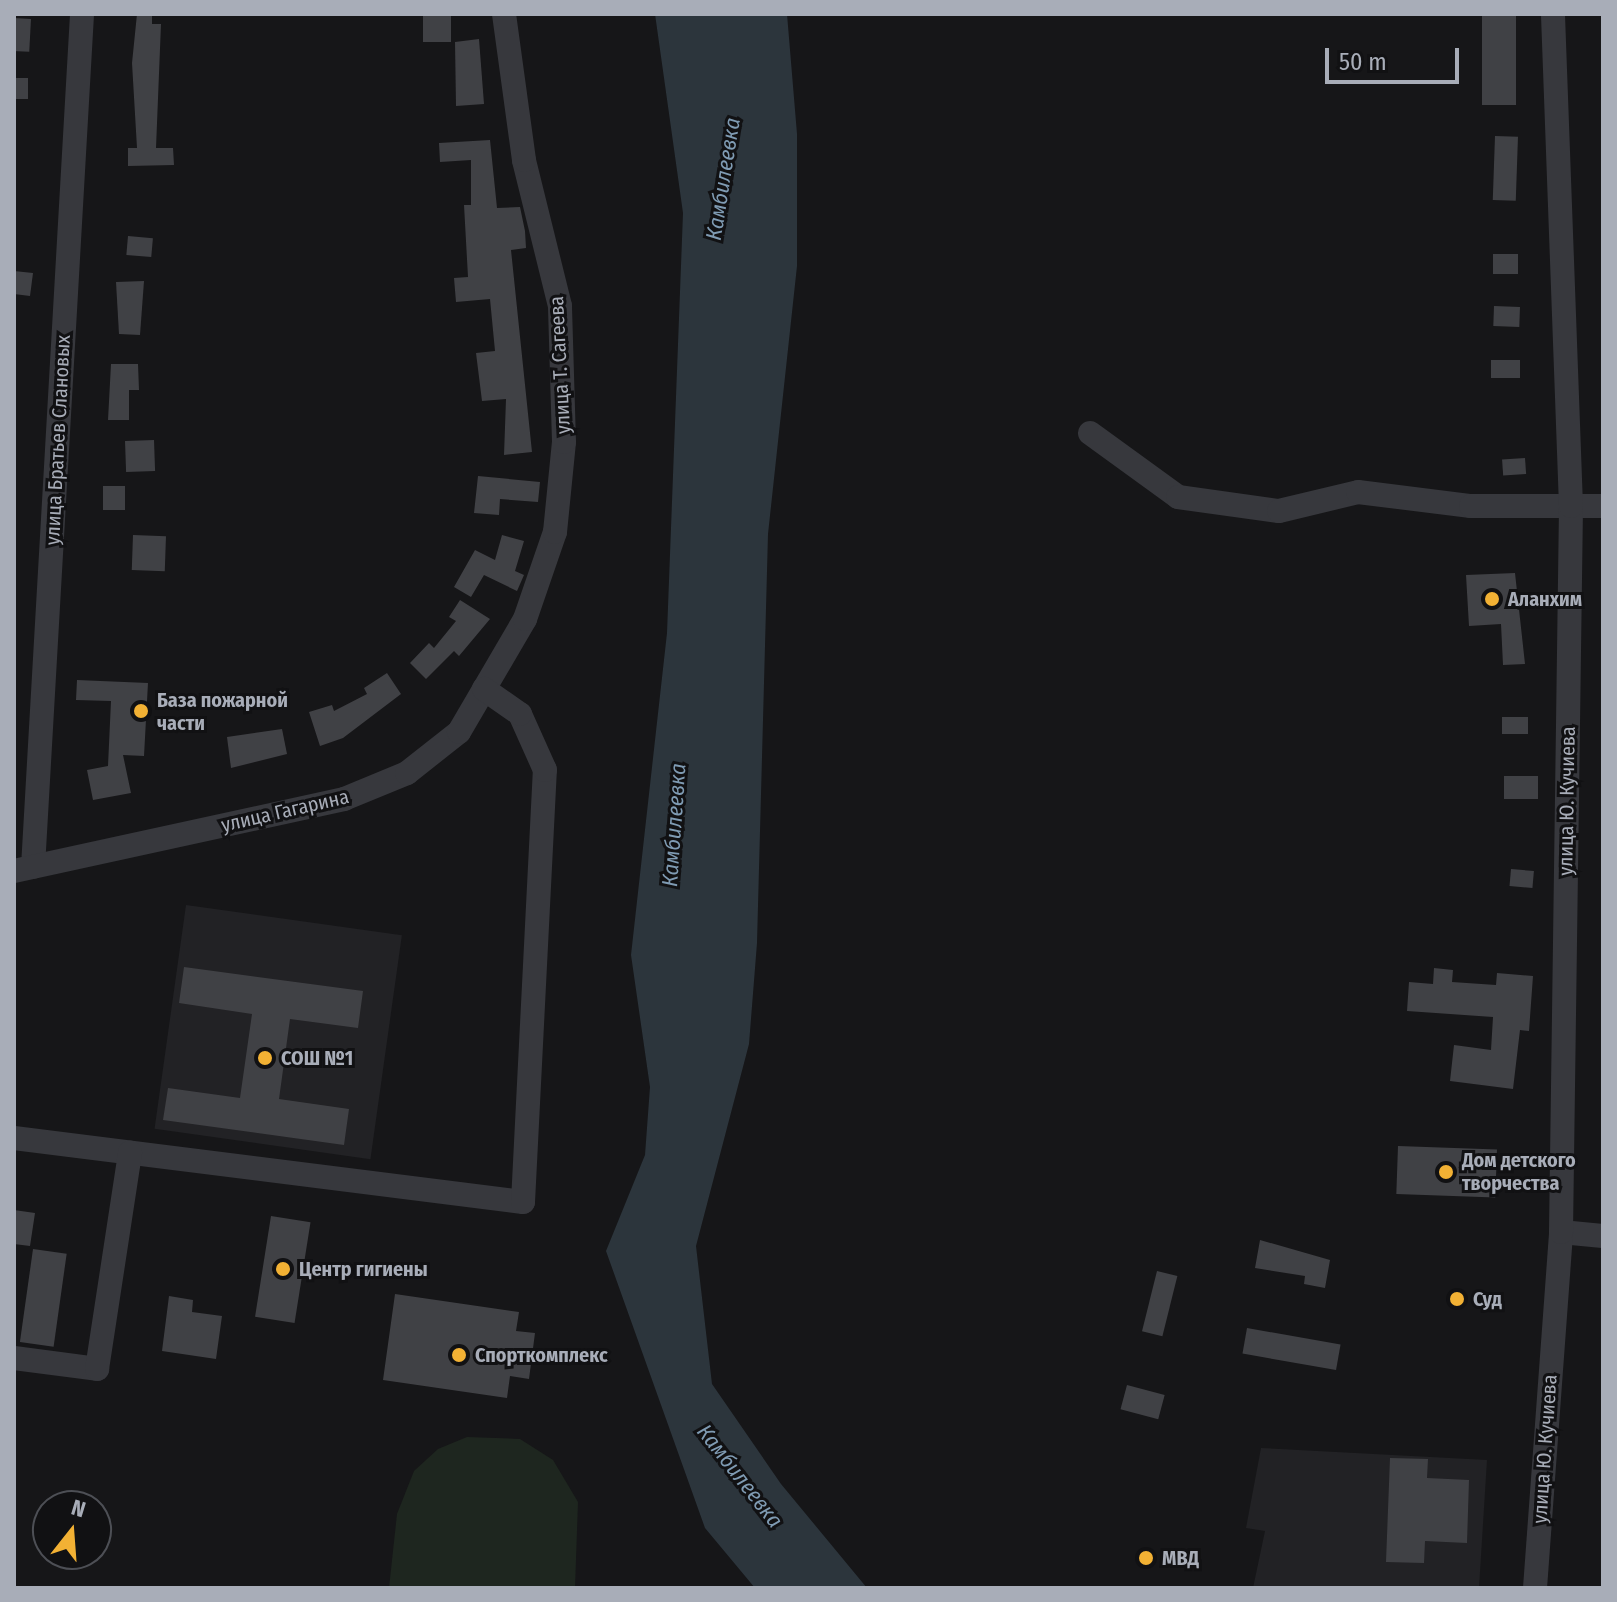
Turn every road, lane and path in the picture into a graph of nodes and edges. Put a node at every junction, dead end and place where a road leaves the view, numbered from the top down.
1 (82, 14) edge
2 (504, 14) edge
3 (1553, 14) edge
4 (1090, 433) dead end
5 (1571, 506) junction
6 (1603, 506) edge
7 (525, 619) joint
8 (484, 689) junction
9 (23, 869) edge
10 (14, 1138) edge
11 (130, 1153) junction
12 (1561, 1232) junction
13 (1603, 1236) edge
14 (14, 1358) edge
15 (1535, 1588) edge

1 - 9 street, улица Братьев Слановых
2 - 7 street, улица Т. Сагеева
3 - 5 street, улица Ю. Кучиева
4 - 5 street
5 - 6 street
5 - 12 street, улица Ю. Кучиева
7 - 8 street, улица Гагарина
8 - 9 street, улица Гагарина
8 - 11 street
10 - 11 street
11 - 14 street
12 - 13 street
12 - 15 street, улица Ю. Кучиева

